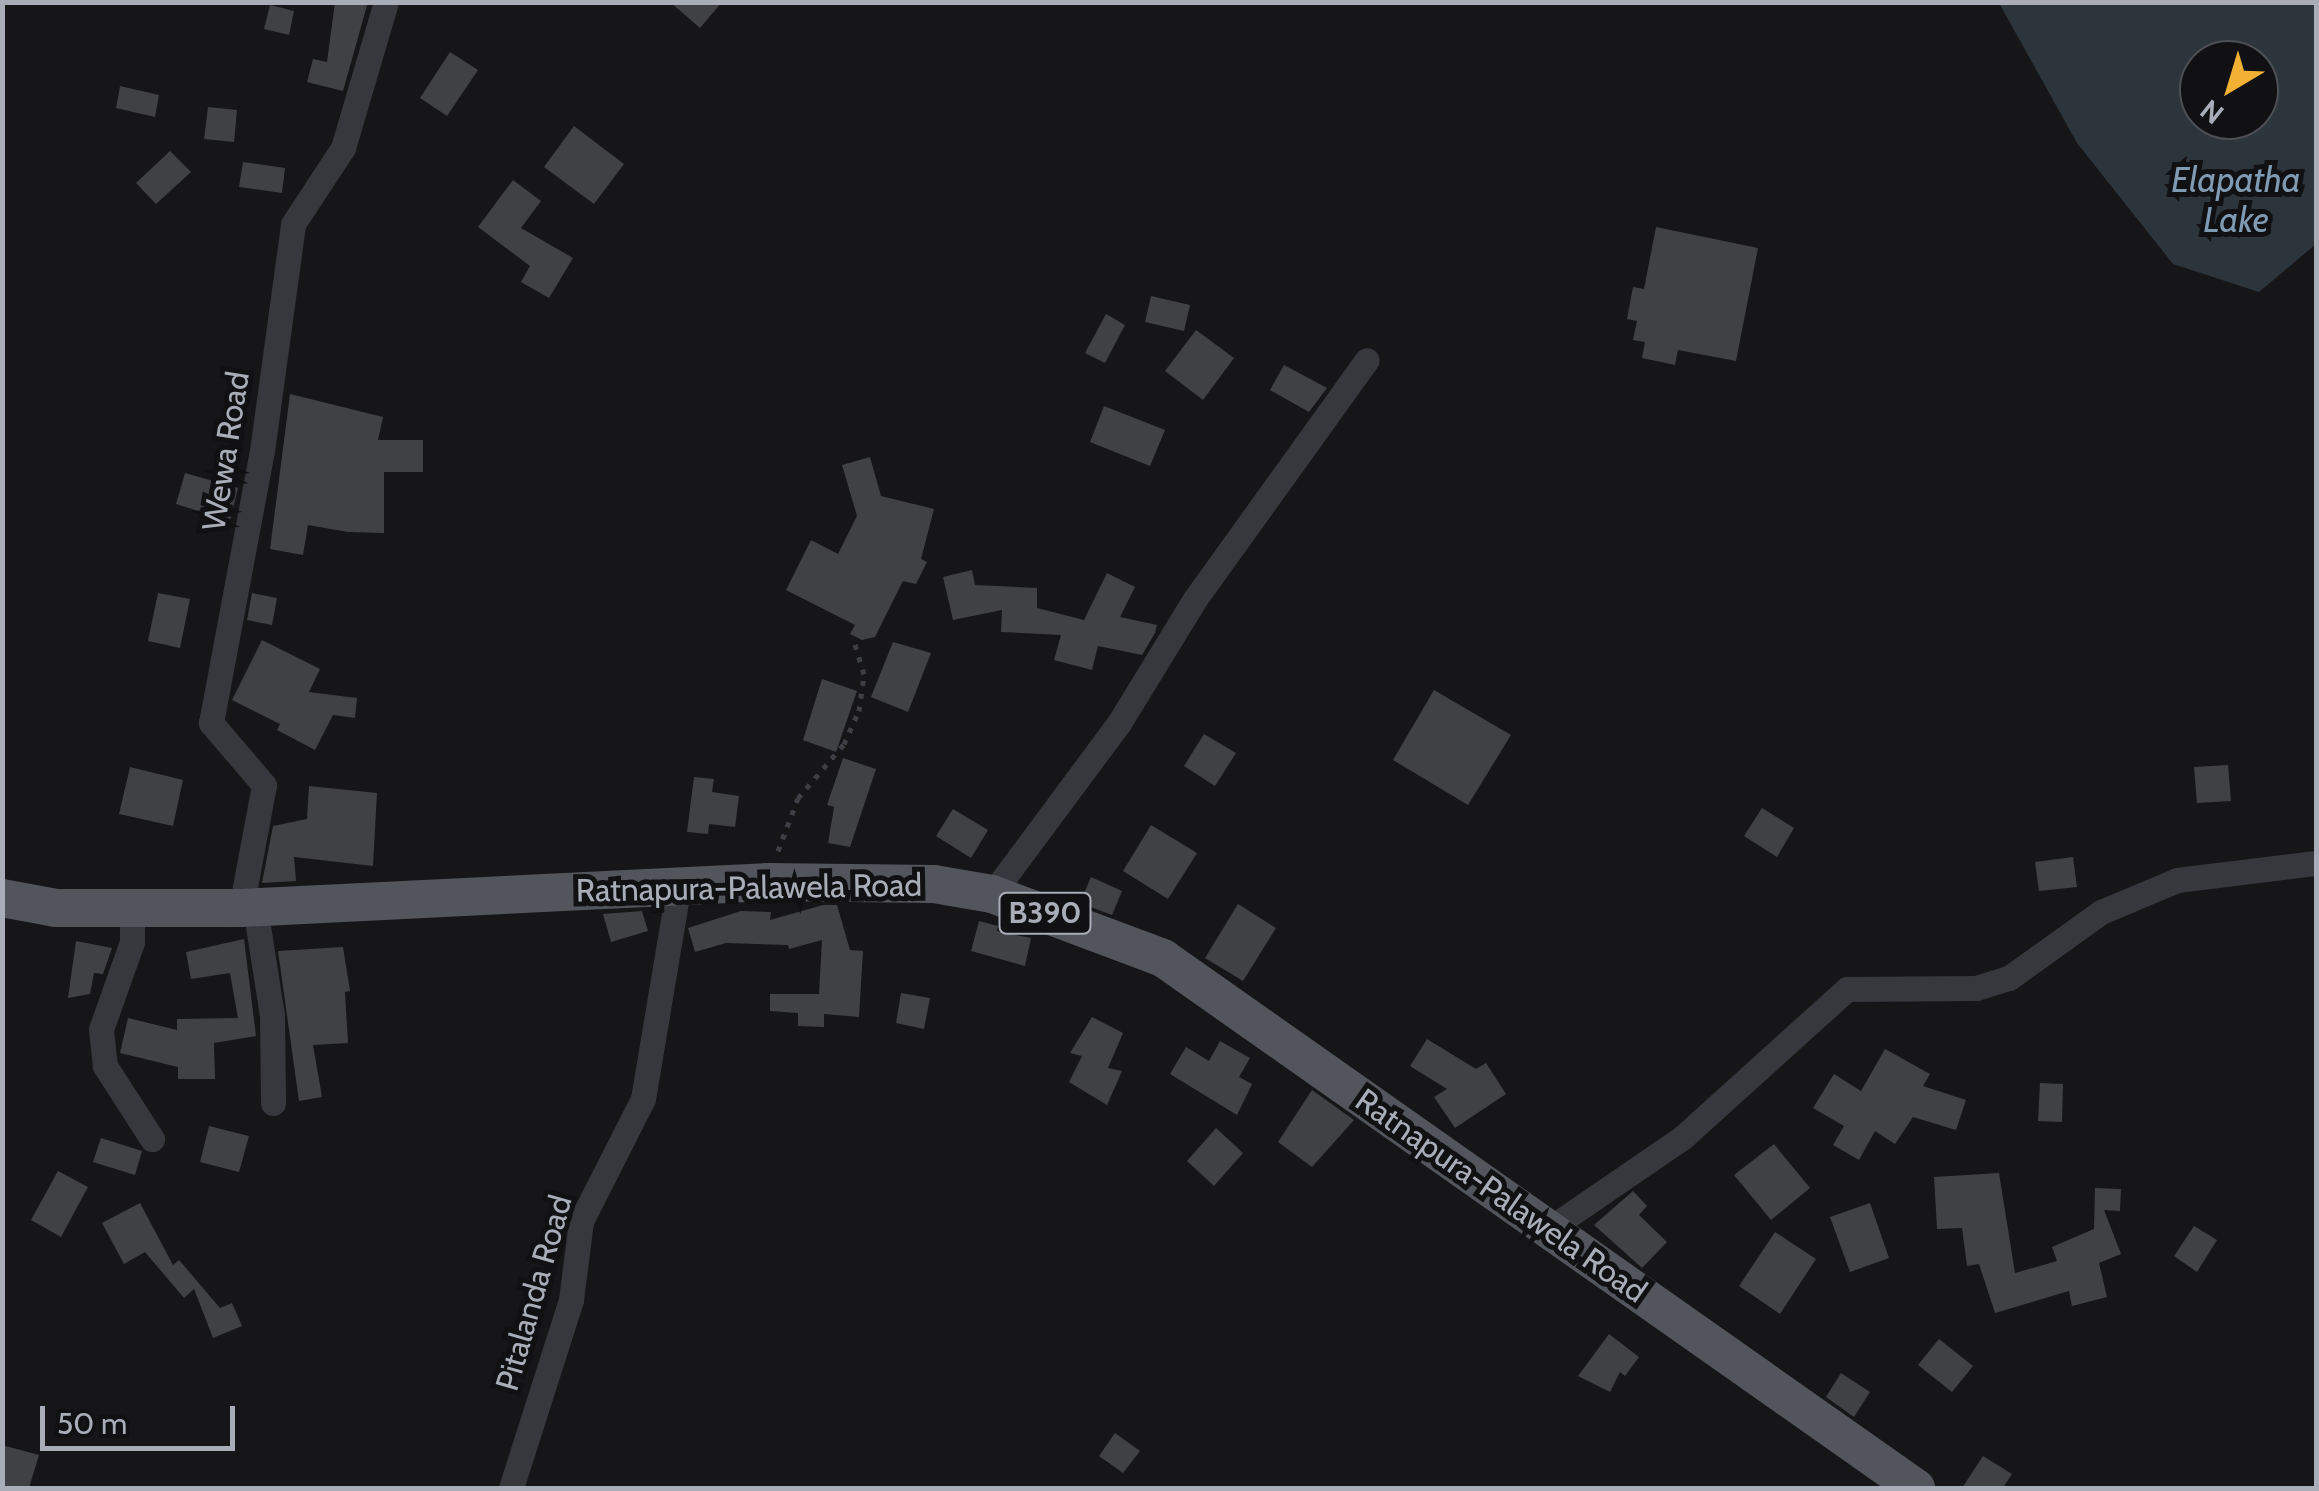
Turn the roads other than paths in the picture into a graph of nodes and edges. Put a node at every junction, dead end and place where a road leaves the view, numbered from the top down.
1 (386, 2) edge
2 (1367, 360) dead end
3 (2316, 863) edge
4 (679, 885) junction
5 (992, 894) junction
6 (2, 898) edge
7 (132, 908) junction
8 (248, 908) junction
9 (273, 1103) dead end
10 (152, 1139) dead end
11 (1550, 1229) junction
12 (512, 1488) edge
13 (1916, 1488) edge

1 - 8 street, Wewa Road
2 - 5 street
3 - 11 street
4 - 5 main road, Ratnapura-Palawela Road / B390
4 - 8 main road, Ratnapura-Palawela Road / B390
4 - 12 street, Pitalanda Road
5 - 11 main road, Ratnapura-Palawela Road / B390
6 - 7 main road, Ratnapura-Palawela Road / B390
7 - 8 main road, Ratnapura-Palawela Road / B390
7 - 10 street
8 - 9 street
11 - 13 main road, Ratnapura-Palawela Road / B390

